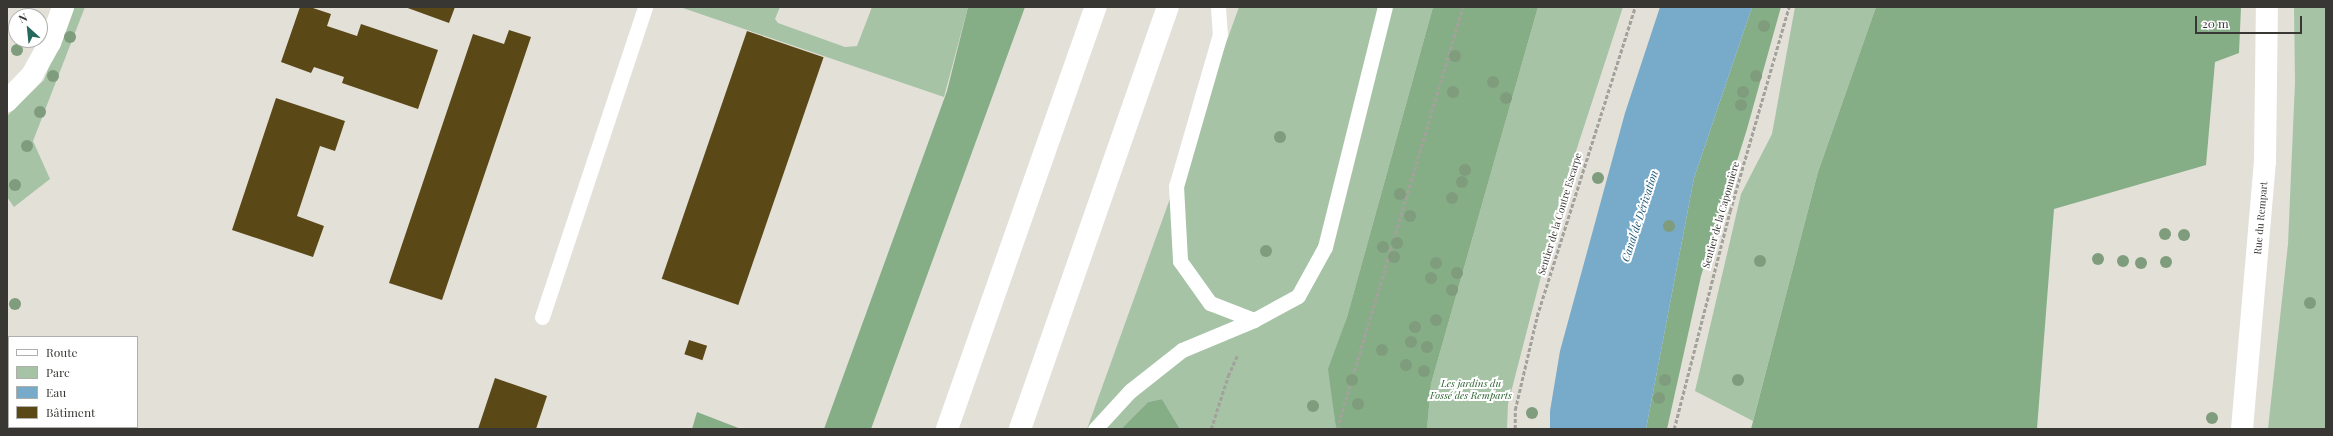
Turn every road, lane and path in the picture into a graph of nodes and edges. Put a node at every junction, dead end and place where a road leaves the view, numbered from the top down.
1 (63, 7) edge
2 (644, 7) edge
3 (1168, 7) edge
4 (1218, 7) edge
5 (1385, 7) edge
6 (1463, 7) edge
7 (1635, 7) edge
8 (1789, 7) edge
9 (2267, 7) edge
10 (1090, 12) edge
11 (7, 101) edge
12 (542, 318) dead end
13 (1254, 320) junction
14 (947, 429) edge
15 (1020, 429) edge
16 (1095, 429) edge
17 (1211, 429) edge
18 (1337, 429) edge
19 (1515, 429) edge
20 (1674, 429) edge
21 (2242, 429) edge

1 - 11 main road
2 - 12 lane
3 - 15 main road
4 - 13 lane
5 - 13 lane
6 - 18 path
7 - 19 path, Sentier de la Contre Escarpe
8 - 20 path, Sentier de la Caponnière
9 - 21 main road, Rue du Rempart
10 - 14 main road
13 - 16 lane
13 - 17 path

